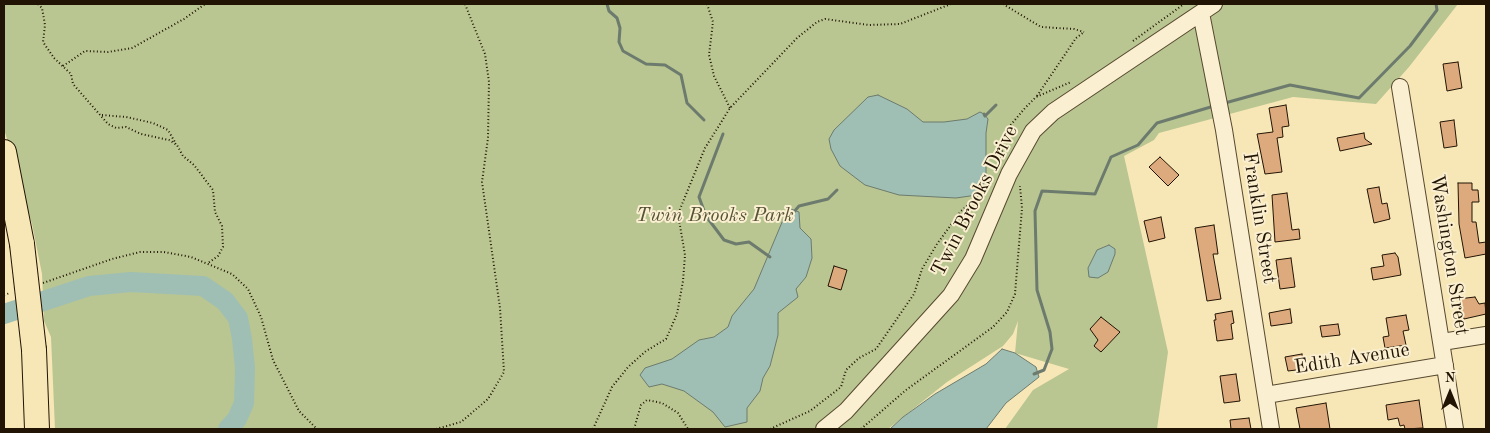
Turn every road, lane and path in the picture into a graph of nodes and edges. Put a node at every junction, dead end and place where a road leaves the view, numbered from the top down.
1 (38, 4) edge
2 (205, 4) edge
3 (465, 4) edge
4 (707, 4) edge
5 (951, 4) edge
6 (1003, 4) edge
7 (1184, 4) edge
8 (1208, 9) edge
9 (1132, 42) dead end
10 (62, 66) junction
11 (1079, 78) dead end
12 (1400, 87) dead end
13 (1036, 97) junction
14 (730, 108) junction
15 (102, 115) junction
16 (177, 145) junction
17 (4, 152) edge
18 (997, 168) dead end
19 (1017, 179) dead end
20 (990, 183) dead end
21 (208, 263) junction
22 (37, 285) dead end
23 (11, 293) dead end
24 (4, 295) edge
25 (1486, 335) edge
26 (1442, 342) junction
27 (1445, 365) junction
28 (1266, 395) junction
29 (37, 429) edge
30 (316, 429) edge
31 (436, 429) edge
32 (593, 429) edge
33 (634, 429) edge
34 (688, 429) edge
35 (770, 429) edge
36 (824, 429) edge
37 (860, 429) edge
38 (1271, 429) edge
39 (1455, 429) edge

1 - 10 path
2 - 10 path
3 - 31 path
4 - 14 path
5 - 14 path
6 - 13 path
7 - 9 path
8 - 28 street, Franklin Street
8 - 36 street, Twin Brooks Drive
10 - 15 path
11 - 13 path
12 - 26 street, Washington Street
13 - 18 path
14 - 32 path
15 - 16 path
15 - 16 path
16 - 21 path
17 - 29 highway, bridge
19 - 37 path
20 - 35 path
21 - 22 path
21 - 30 path
23 - 24 path
25 - 26 street
26 - 27 street, Washington Street
27 - 28 street, Edith Avenue
27 - 39 street, Washington Street
28 - 38 street, Franklin Street
33 - 34 path

